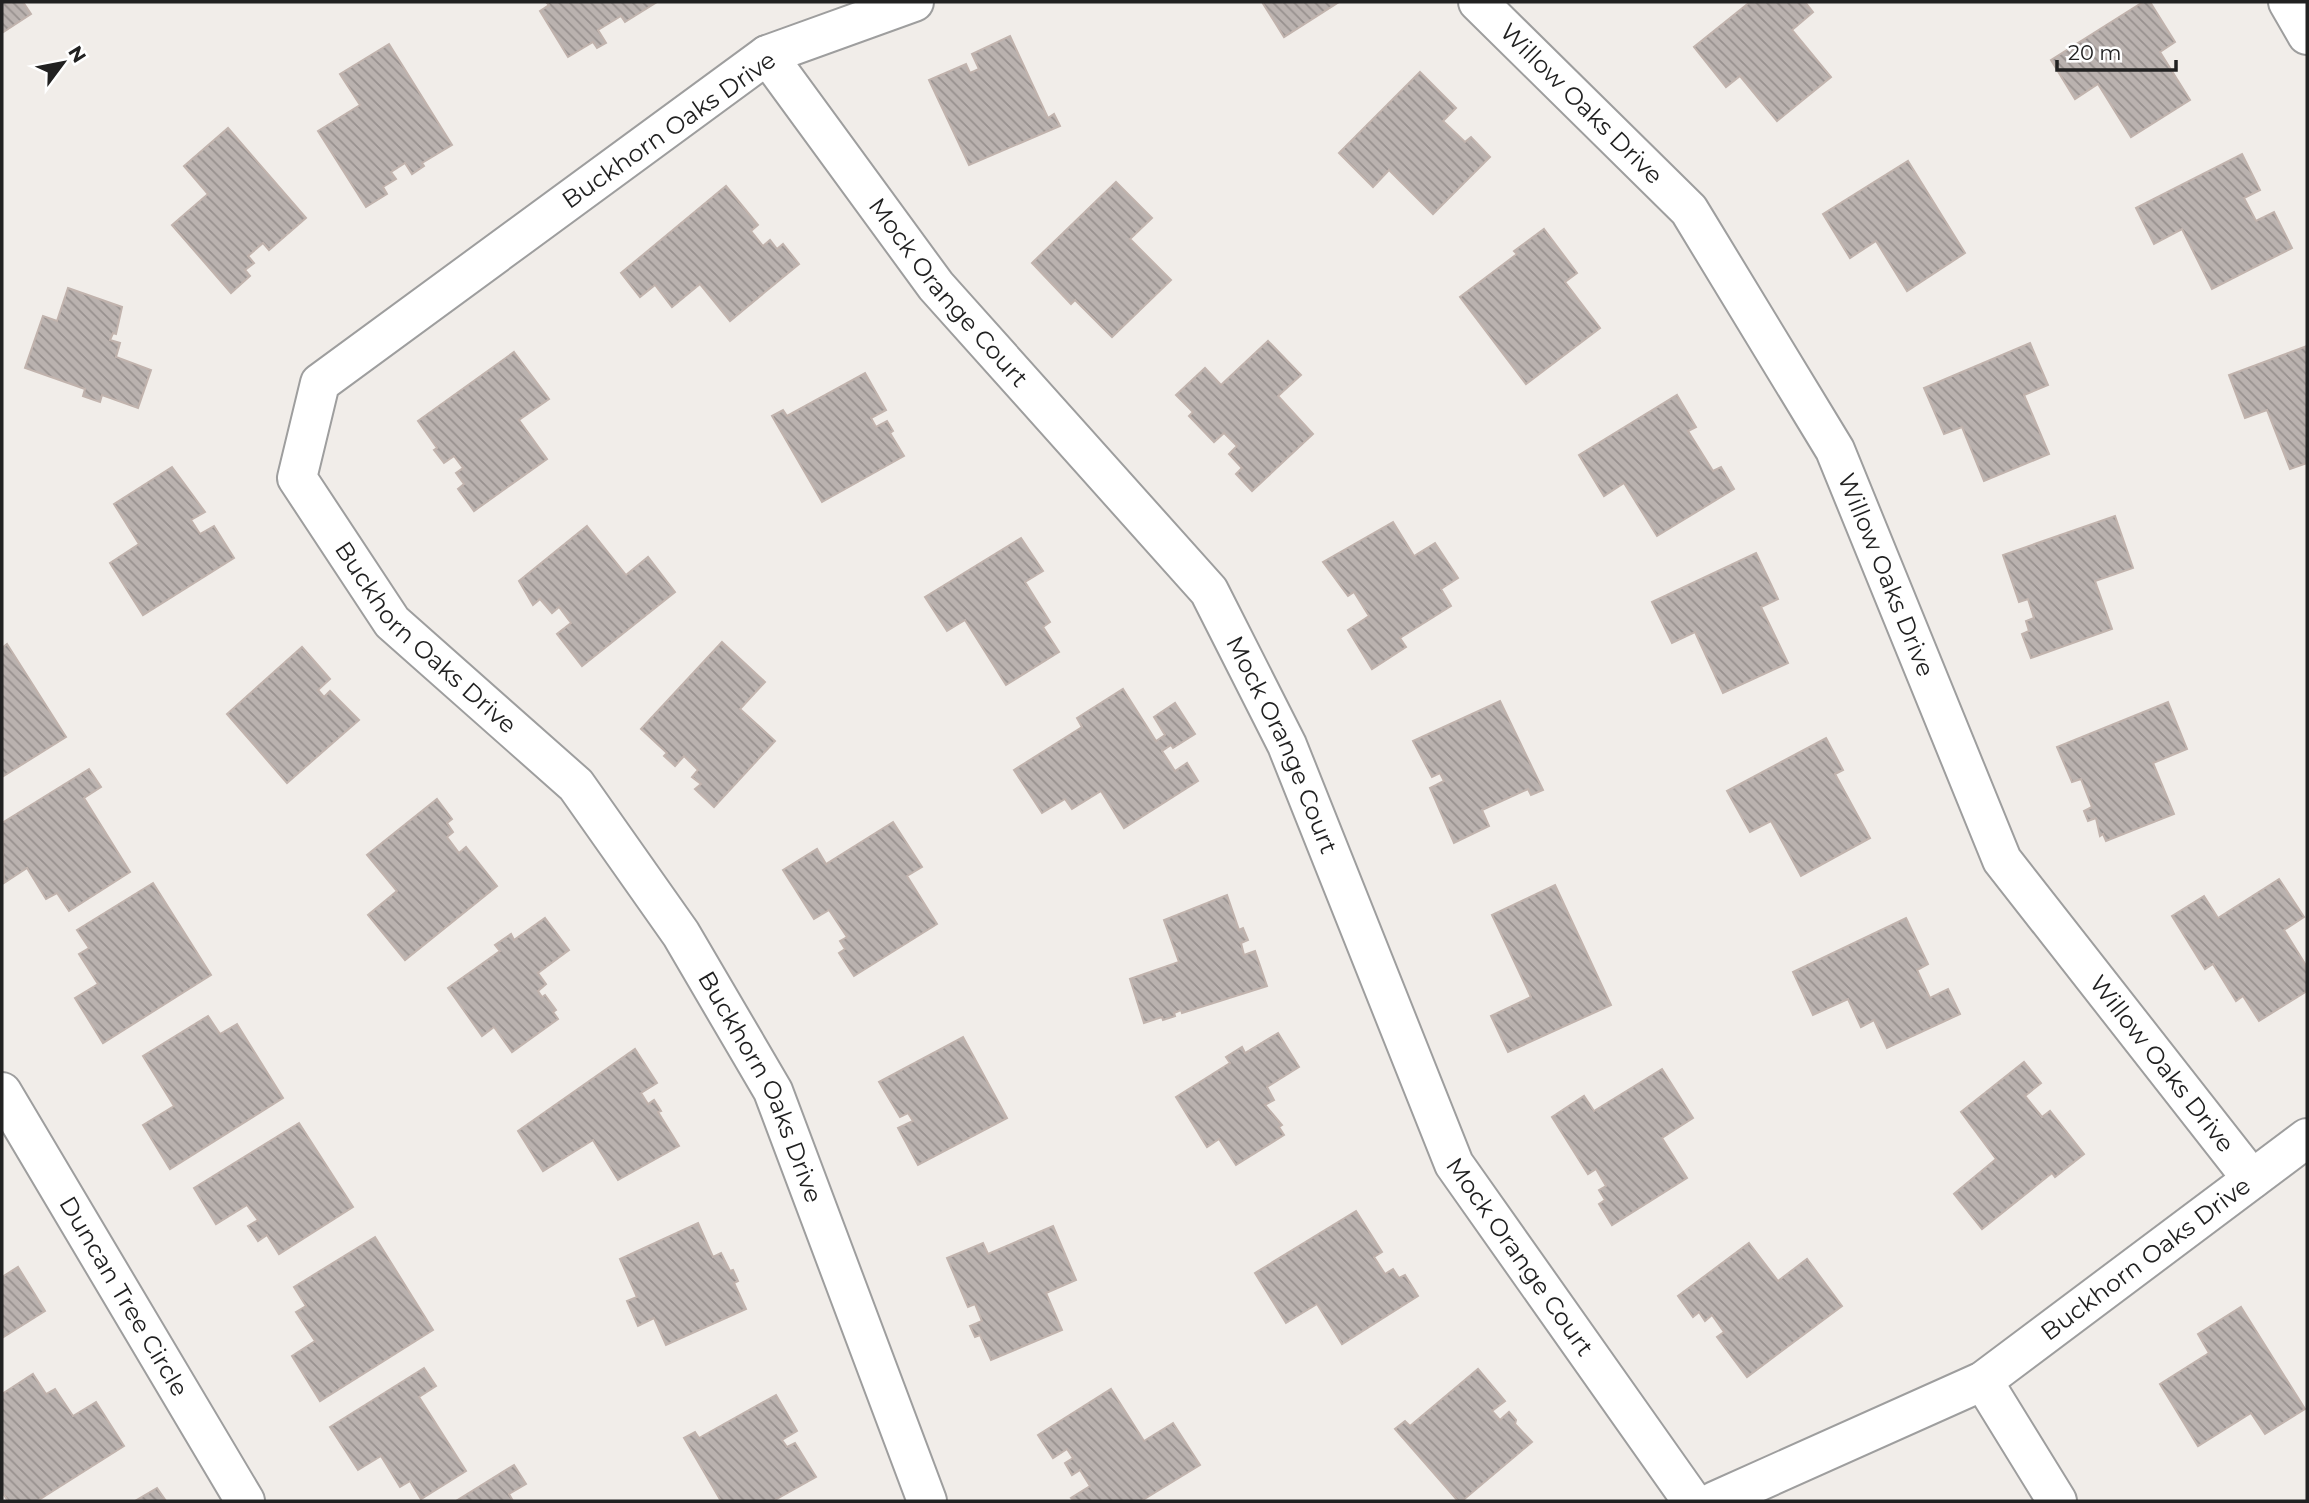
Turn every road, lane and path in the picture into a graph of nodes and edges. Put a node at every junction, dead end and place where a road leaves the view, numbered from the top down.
1 (914, 2) edge
2 (1478, 2) edge
3 (2288, 2) edge
4 (2307, 35) edge
5 (767, 55) junction
6 (2, 1092) edge
7 (2307, 1138) edge
8 (2252, 1179) junction
9 (1983, 1381) junction
10 (245, 1501) edge
11 (927, 1501) edge
12 (1692, 1501) edge
13 (1715, 1501) edge
14 (2057, 1501) edge

1 - 5 street, Buckhorn Oaks Drive
2 - 8 street, Willow Oaks Drive
3 - 4 street
5 - 11 street, Buckhorn Oaks Drive
5 - 12 street, Mock Orange Court
6 - 10 street, Duncan Tree Circle
7 - 8 street, Buckhorn Oaks Drive
8 - 9 street, Buckhorn Oaks Drive
9 - 13 street, Buckhorn Oaks Drive
9 - 14 street

